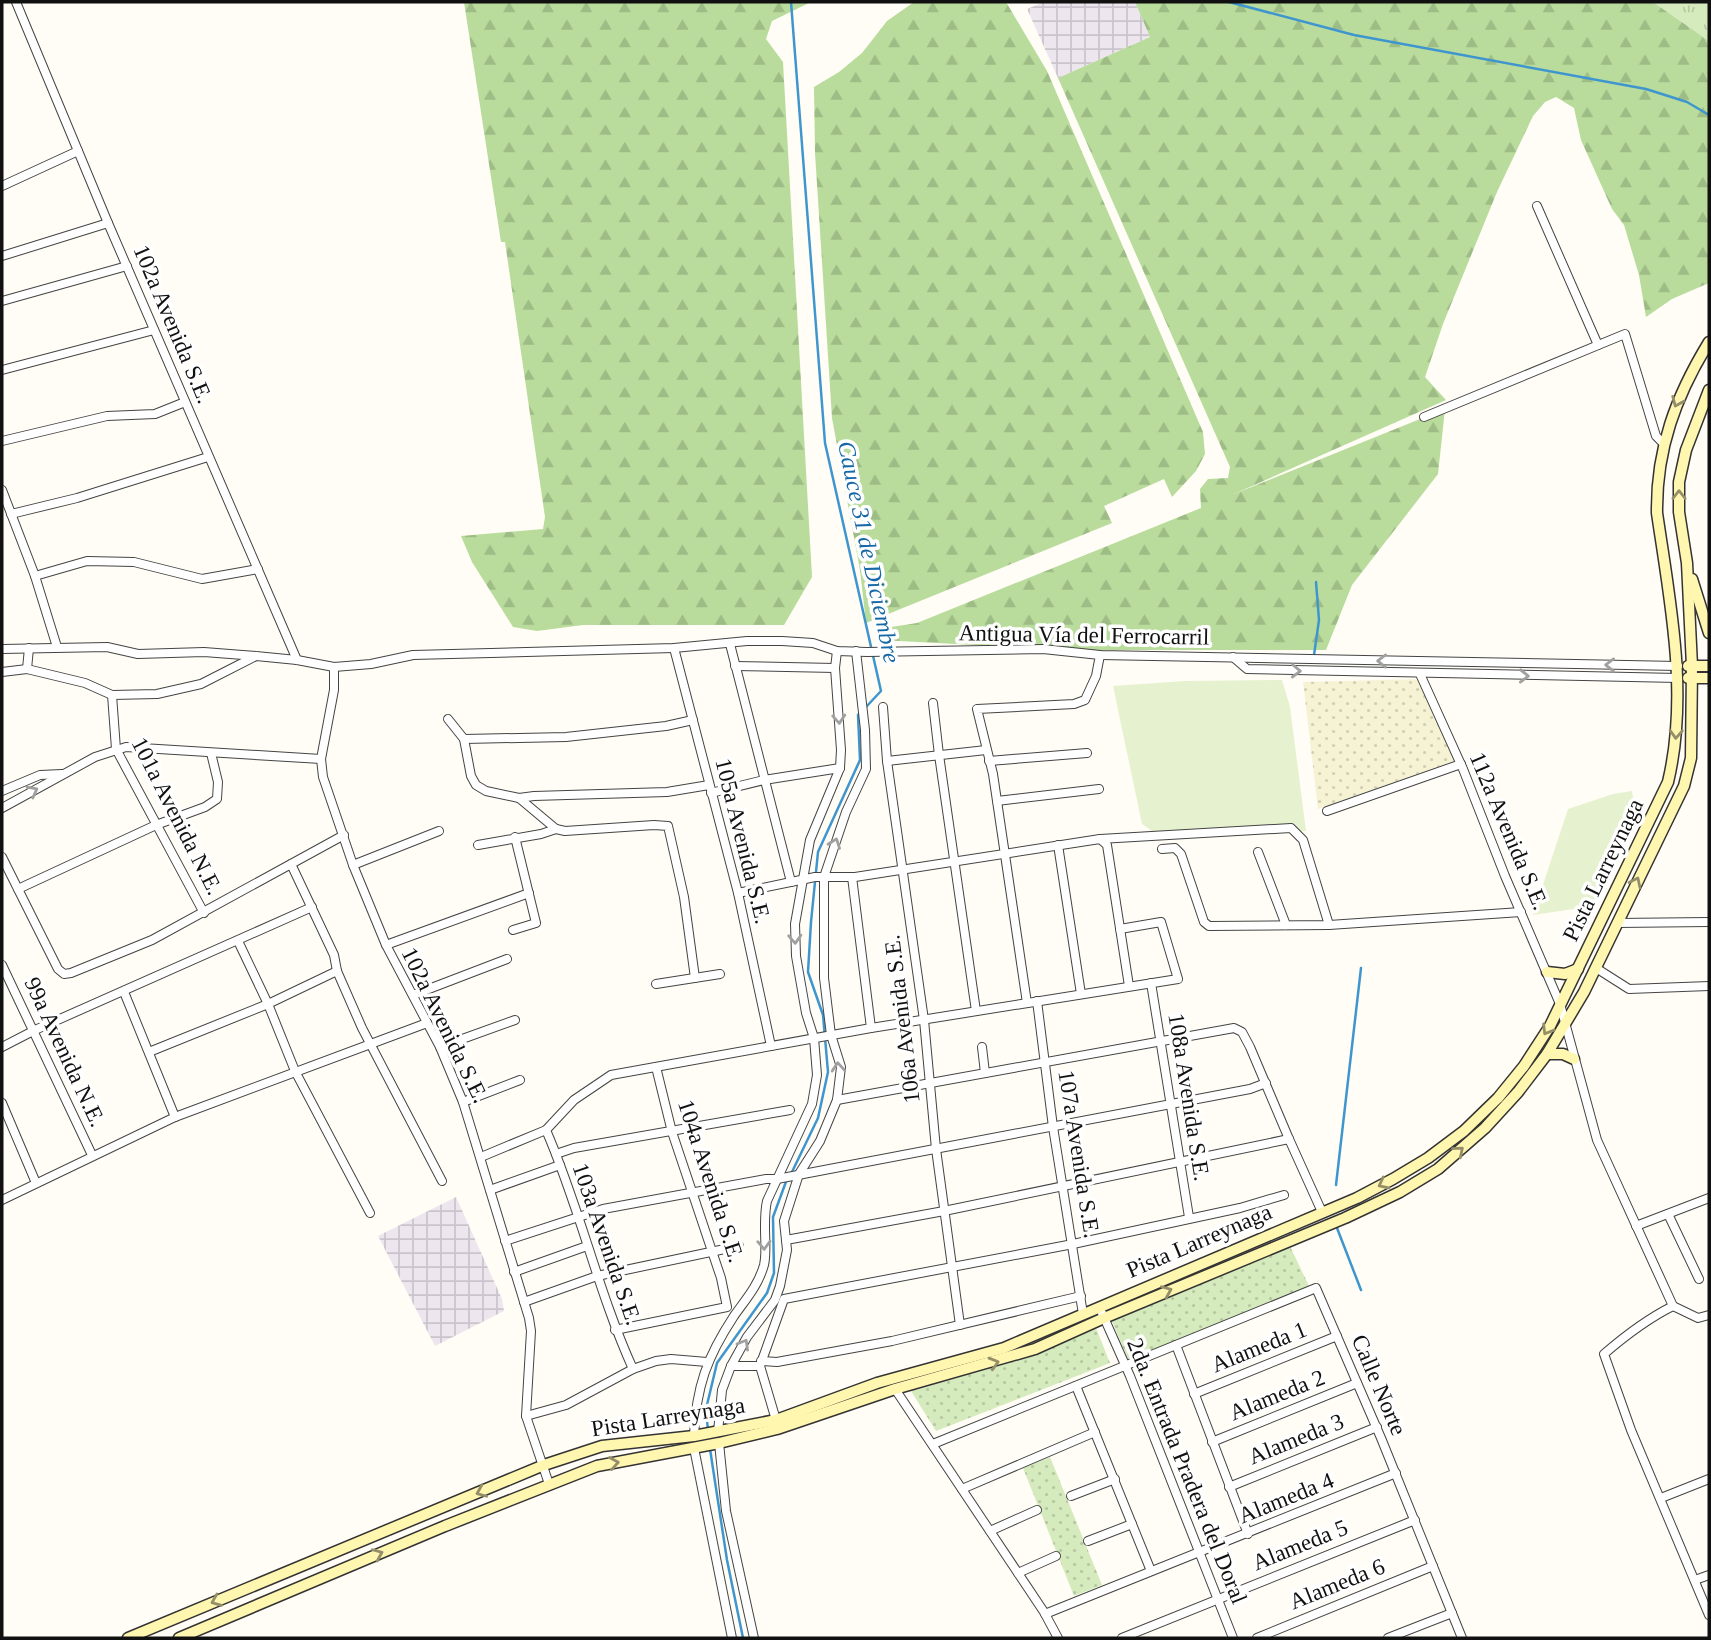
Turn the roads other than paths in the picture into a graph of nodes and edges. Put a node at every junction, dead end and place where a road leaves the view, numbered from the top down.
1 (16, 2) edge
2 (78, 150) junction
3 (2, 186) edge
4 (1537, 206) dead end
5 (108, 223) junction
6 (2, 256) edge
7 (127, 266) junction
8 (2, 301) edge
9 (154, 330) junction
10 (1709, 342) edge
11 (1598, 345) junction
12 (2, 370) edge
13 (1709, 390) edge
14 (186, 402) junction
15 (1424, 417) dead end
16 (2, 441) edge
17 (1663, 443) junction
18 (208, 457) junction
19 (2, 490) edge
20 (11, 514) junction
21 (1687, 563) junction
22 (258, 569) junction
23 (35, 576) junction
24 (1709, 632) edge
25 (730, 644) junction
26 (57, 647) junction
27 (29, 648) junction
28 (674, 648) junction
29 (2, 649) edge
30 (839, 651) junction
31 (853, 651) junction
32 (1100, 655) junction
33 (256, 656) junction
34 (1233, 657) junction
35 (297, 660) junction
36 (735, 666) junction
37 (1678, 666) junction
38 (1692, 666) junction
39 (1709, 666) edge
40 (334, 667) junction
41 (835, 668) junction
42 (27, 669) junction
43 (2, 672) edge
44 (1420, 674) junction
45 (1678, 678) junction
46 (1702, 678) edge
47 (112, 695) junction
48 (933, 704) dead end
49 (883, 707) dead end
50 (448, 719) dead end
51 (692, 720) junction
52 (464, 739) junction
53 (116, 749) junction
54 (986, 750) junction
55 (1087, 752) dead end
56 (211, 753) junction
57 (939, 755) junction
58 (321, 759) junction
59 (887, 761) junction
60 (989, 761) junction
61 (1461, 764) junction
62 (840, 768) junction
63 (65, 774) junction
64 (764, 780) junction
65 (710, 789) junction
66 (1099, 789) dead end
67 (2, 792) edge
68 (519, 798) junction
69 (997, 801) junction
70 (2, 808) edge
71 (1327, 811) dead end
72 (156, 825) junction
73 (556, 829) junction
74 (439, 831) dead end
75 (344, 835) junction
76 (515, 837) junction
77 (1104, 842) junction
78 (478, 845) dead end
79 (1058, 845) junction
80 (1162, 849) dead end
81 (1258, 852) dead end
82 (1005, 853) junction
83 (2, 857) edge
84 (954, 861) junction
85 (292, 864) junction
86 (353, 865) junction
87 (903, 870) junction
88 (824, 877) junction
89 (852, 877) junction
90 (802, 880) junction
91 (791, 882) junction
92 (18, 888) junction
93 (738, 893) junction
94 (529, 894) junction
95 (312, 907) junction
96 (1521, 912) junction
97 (204, 913) junction
98 (1709, 922) edge
99 (1617, 923) junction
100 (1286, 925) junction
101 (1329, 925) junction
102 (1120, 929) junction
103 (513, 930) dead end
104 (238, 942) junction
105 (386, 945) junction
106 (506, 960) dead end
107 (2, 965) edge
108 (1596, 968) junction
109 (1578, 970) junction
110 (337, 971) junction
111 (1547, 972) junction
112 (720, 974) dead end
113 (695, 978) junction
114 (1151, 983) junction
115 (656, 984) dead end
116 (1129, 986) junction
117 (1709, 986) edge
118 (124, 992) junction
119 (1081, 994) junction
120 (413, 995) junction
121 (1037, 1001) junction
122 (1027, 1003) junction
123 (268, 1004) junction
124 (1560, 1004) junction
125 (976, 1011) junction
126 (515, 1020) dead end
127 (924, 1020) junction
128 (427, 1023) junction
129 (1566, 1024) junction
130 (871, 1028) junction
131 (35, 1031) junction
132 (830, 1035) junction
133 (816, 1038) junction
134 (1160, 1043) junction
135 (372, 1045) junction
136 (771, 1046) junction
137 (2, 1047) edge
138 (440, 1047) junction
139 (982, 1047) dead end
140 (149, 1052) junction
141 (1548, 1055) junction
142 (1574, 1059) junction
143 (1046, 1063) junction
144 (656, 1067) junction
145 (295, 1071) junction
146 (985, 1073) junction
147 (520, 1080) dead end
148 (930, 1083) junction
149 (1266, 1083) junction
150 (837, 1100) junction
151 (463, 1102) junction
152 (2, 1103) edge
153 (1170, 1104) junction
154 (790, 1110) dead end
155 (175, 1117) junction
156 (1053, 1127) junction
157 (546, 1130) junction
158 (672, 1132) junction
159 (1289, 1139) junction
160 (936, 1149) junction
161 (556, 1154) junction
162 (92, 1155) junction
163 (481, 1157) junction
164 (1180, 1162) junction
165 (560, 1165) junction
166 (788, 1176) junction
167 (442, 1181) dead end
168 (36, 1183) junction
169 (1063, 1186) junction
170 (490, 1190) junction
171 (693, 1193) junction
172 (1284, 1195) dead end
173 (1709, 1198) edge
174 (2, 1200) edge
175 (944, 1210) junction
176 (1322, 1212) junction
177 (370, 1213) dead end
178 (1668, 1214) junction
179 (578, 1217) junction
180 (1189, 1217) junction
181 (1636, 1226) junction
182 (786, 1240) junction
183 (505, 1241) junction
184 (1073, 1244) junction
185 (587, 1246) junction
186 (740, 1246) dead end
187 (712, 1251) junction
188 (952, 1269) junction
189 (514, 1272) junction
190 (597, 1276) junction
191 (1699, 1279) dead end
192 (780, 1286) junction
193 (1081, 1296) junction
194 (784, 1299) junction
195 (524, 1302) junction
196 (1099, 1306) junction
197 (1673, 1306) junction
198 (1083, 1314) junction
199 (1709, 1315) edge
200 (1104, 1318) junction
201 (960, 1325) junction
202 (615, 1330) junction
203 (1337, 1336) junction
204 (1176, 1345) junction
205 (707, 1362) junction
206 (761, 1364) junction
207 (731, 1366) junction
208 (1125, 1366) junction
209 (633, 1369) junction
210 (1357, 1383) junction
211 (1076, 1386) junction
212 (895, 1389) junction
213 (1194, 1394) junction
214 (526, 1416) junction
215 (776, 1420) junction
216 (1377, 1427) junction
217 (1095, 1432) junction
218 (717, 1438) junction
219 (696, 1442) junction
220 (1212, 1443) junction
221 (933, 1444) junction
222 (544, 1465) junction
223 (1396, 1474) junction
224 (1115, 1479) junction
225 (1709, 1479) edge
226 (549, 1484) junction
227 (1229, 1487) junction
228 (962, 1489) junction
229 (1071, 1496) dead end
230 (1661, 1498) junction
231 (1037, 1510) dead end
232 (1415, 1520) junction
233 (1132, 1524) junction
234 (990, 1531) junction
235 (1248, 1534) junction
236 (1088, 1541) dead end
237 (1200, 1552) junction
238 (1056, 1556) dead end
239 (1433, 1566) junction
240 (1151, 1571) junction
241 (1018, 1573) junction
242 (1709, 1575) edge
243 (1695, 1580) junction
244 (1218, 1599) junction
245 (1452, 1613) junction
246 (1045, 1614) junction
247 (1709, 1615) edge
248 (128, 1638) edge
249 (179, 1638) edge
250 (732, 1638) edge
251 (754, 1638) edge
252 (1058, 1638) edge
253 (1122, 1638) edge
254 (1233, 1638) edge
255 (1257, 1638) edge
256 (1388, 1638) edge
257 (1462, 1638) edge

1 - 2 street, 102a Avenida S.E.
2 - 3 street
2 - 5 street, 102a Avenida S.E.
4 - 11 street
5 - 6 street
5 - 7 street, 102a Avenida S.E.
7 - 8 street
7 - 9 street, 102a Avenida S.E.
9 - 12 street
9 - 14 street, 102a Avenida S.E.
10 -> 17 main road, Pista Larreynaga
11 - 15 street
11 - 17 street
21 -> 13 main road
14 - 16 street
14 - 18 street, 102a Avenida S.E.
17 - 37 main road, Pista Larreynaga
18 - 20 street
18 - 22 street, 102a Avenida S.E.
19 - 20 street
20 - 23 street
21 - 24 main road
21 - 38 main road
22 - 23 street
22 - 35 street, 102a Avenida S.E.
23 - 26 street
25 - 28 street, Antigua Vía del Ferrocarril
25 - 30 street, Antigua Vía del Ferrocarril
25 - 36 street
26 - 27 street
26 - 33 street
27 - 29 street
27 - 42 street
28 - 40 street, Antigua Vía del Ferrocarril
28 - 51 street, 105a Avenida S.E.
30 - 31 street, Antigua Vía del Ferrocarril
30 - 41 street
31 - 32 street, Antigua Vía del Ferrocarril
88 -> 31 street
32 - 34 street, Antigua Vía del Ferrocarril
32 - 54 street
33 - 35 street
33 - 47 street
37 -> 34 street, Antigua Vía del Ferrocarril
34 -> 44 street
35 - 40 street
36 - 41 street
36 - 64 street
37 - 38 main road
37 - 45 main road, Pista Larreynaga
38 - 39 main road
38 - 46 main road
40 - 58 street, 102a Avenida S.E.
41 -> 62 street
42 - 43 street
42 - 47 street
44 -> 45 street
44 - 61 street, 112a Avenida S.E.
45 - 46 main road
45 -> 109 main road, Pista Larreynaga
99 -> 46 main road, Pista Larreynaga
47 - 53 street, 101a Avenida N.E.
48 - 57 street
49 - 59 street, 106a Avenida S.E.
50 - 52 street
51 - 52 street
51 - 65 street, 105a Avenida S.E.
52 - 68 street
53 - 56 street
53 - 63 street
53 - 72 street, 101a Avenida N.E.
54 - 57 street
54 - 60 street
55 - 60 street
56 - 58 street
56 - 72 street
57 - 59 street
57 - 84 street
58 - 75 street, 102a Avenida S.E.
59 - 87 street, 106a Avenida S.E.
60 - 69 street
61 - 71 street
61 - 96 street, 112a Avenida S.E.
62 - 64 street
62 - 90 street
63 - 67 street
70 -> 63 street
64 - 65 street
64 - 91 street
65 - 68 street
65 - 93 street, 105a Avenida S.E.
66 - 69 street
68 - 73 street
69 - 82 street
72 - 92 street
72 - 97 street, 101a Avenida N.E.
73 - 76 street
73 - 113 street
74 - 86 street
75 - 85 street
75 - 86 street, 102a Avenida S.E.
76 - 78 street
76 - 94 street
77 - 79 street
77 - 101 street
77 - 102 street
79 - 82 street
79 - 119 street
80 - 100 street
81 - 100 street
82 - 84 street
82 - 122 street
83 - 92 street
84 - 87 street
84 - 125 street
85 - 95 street
85 - 97 street
86 - 105 street, 102a Avenida S.E.
87 - 89 street
87 - 127 street, 106a Avenida S.E.
88 - 89 street
88 - 90 street
88 - 132 street
89 - 130 street
90 - 91 street
90 -> 133 street
91 - 93 street
92 - 97 street
93 - 136 street, 105a Avenida S.E.
94 - 103 street
94 - 105 street
95 - 104 street
95 - 110 street
96 - 101 street
96 - 111 street, 112a Avenida S.E.
98 - 99 street
99 - 108 main road, Pista Larreynaga
100 - 101 street
102 - 114 street
102 - 116 street
104 - 118 street
104 - 123 street
105 - 120 street, 102a Avenida S.E.
106 - 120 street
107 - 131 street, 99a Avenida N.E.
108 - 117 street
108 - 129 main road, Pista Larreynaga
109 - 111 main road
109 - 124 main road, Pista Larreynaga
110 - 123 street
110 - 135 street
111 - 124 street, 112a Avenida S.E.
112 - 113 street
113 - 115 street
114 - 116 street
114 - 134 street, 108a Avenida S.E.
116 - 119 street
118 - 131 street
118 - 140 street
119 - 121 street
120 - 128 street, 102a Avenida S.E.
121 - 122 street
121 - 143 street, 107a Avenida S.E.
122 - 125 street
123 - 140 street
123 - 145 street
124 - 129 street, 112a Avenida S.E.
124 -> 176 main road, Pista Larreynaga
125 - 127 street
126 - 138 street
127 - 130 street
127 - 148 street, 106a Avenida S.E.
128 - 135 street
128 - 138 street, 102a Avenida S.E.
129 - 141 main road, Pista Larreynaga
129 - 142 street, 112a Avenida S.E.
130 - 132 street
131 - 137 street
131 - 162 street, 99a Avenida N.E.
132 - 133 street
150 -> 132 street
133 - 136 street
133 - 166 street
134 - 143 street
134 - 149 street
134 - 153 street, 108a Avenida S.E.
135 - 145 street
135 - 167 street
136 - 144 street
138 - 151 street, 102a Avenida S.E.
139 - 146 street
140 - 155 street
141 - 142 main road
200 -> 141 main road, Pista Larreynaga
142 - 181 street, 112a Avenida S.E.
143 - 146 street
143 - 156 street, 107a Avenida S.E.
144 - 157 street
144 - 158 street, 104a Avenida S.E.
145 - 155 street
145 - 177 street
146 - 148 street
147 - 151 street
148 - 150 street
148 - 160 street, 106a Avenida S.E.
149 - 153 street
149 - 159 street
150 - 166 street
151 - 163 street, 102a Avenida S.E.
152 - 168 street
153 - 156 street
153 - 164 street, 108a Avenida S.E.
154 - 158 street
155 - 162 street
156 - 160 street
156 - 169 street, 107a Avenida S.E.
157 - 161 street, 103a Avenida S.E.
157 - 163 street
158 - 161 street
158 - 171 street, 104a Avenida S.E.
159 - 164 street
159 - 176 street
160 - 166 street
160 - 175 street, 106a Avenida S.E.
161 - 165 street, 103a Avenida S.E.
162 - 168 street
163 - 170 street, 102a Avenida S.E.
164 - 169 street
164 - 180 street, 108a Avenida S.E.
165 - 170 street
165 - 179 street, 103a Avenida S.E.
166 - 171 street
166 - 182 street
166 -> 205 street
168 - 174 street
169 - 175 street
169 - 184 street, 107a Avenida S.E.
170 - 183 street, 102a Avenida S.E.
171 - 179 street
171 - 187 street, 104a Avenida S.E.
172 - 180 street
173 - 178 street
175 - 182 street
175 - 188 street, 106a Avenida S.E.
176 - 196 main road, Pista Larreynaga
178 - 181 street
178 - 191 street
179 - 183 street
179 - 185 street, 103a Avenida S.E.
180 - 184 street
181 - 197 street, 112a Avenida S.E.
182 - 192 street
183 - 189 street, 102a Avenida S.E.
184 - 188 street
184 - 193 street, 107a Avenida S.E.
185 - 189 street
185 - 190 street, 103a Avenida S.E.
186 - 187 street
187 - 190 street
187 - 202 street, 104a Avenida S.E.
188 - 194 street
188 - 201 street, 106a Avenida S.E.
189 - 195 street, 102a Avenida S.E.
190 - 195 street
190 - 202 street, 103a Avenida S.E.
192 - 194 street
207 -> 192 street
193 - 198 street, 107a Avenida S.E.
193 - 201 street
194 - 206 street
195 - 214 street, 102a Avenida S.E.
196 - 198 main road, Pista Larreynaga
196 - 200 street, 2da. Entrada Pradera del Doral
197 - 199 street
197 - 230 street
198 - 215 main road, Pista Larreynaga
200 - 208 street, 2da. Entrada Pradera del Doral
212 -> 200 main road, Pista Larreynaga
201 - 206 street
202 - 209 street, 103a Avenida S.E.
203 - 204 street, Calle Norte
203 - 210 street, Calle Norte
203 - 213 street, Alameda 1
204 - 208 street, Calle Norte
204 - 213 street
205 - 209 street
205 - 219 street
206 - 207 street
206 - 215 street
207 - 218 street
208 - 211 street, Calle Norte
208 - 237 street, 2da. Entrada Pradera del Doral
209 - 214 street
210 - 216 street, Calle Norte
210 - 220 street, Alameda 2
211 - 217 street
211 - 221 street, Calle Norte
212 - 218 main road, Pista Larreynaga
212 - 221 street
213 - 220 street
214 - 222 street, 102a Avenida S.E.
215 - 218 main road, Pista Larreynaga
216 - 223 street, Calle Norte
216 - 227 street, Alameda 3
217 - 224 street
217 - 228 street
218 - 219 main road, Pista Larreynaga
218 - 251 street
219 - 222 main road, Pista Larreynaga
226 -> 219 main road, Pista Larreynaga
219 - 250 street
220 - 227 street
221 - 228 street
222 - 226 street, 102a Avenida S.E.
222 -> 248 main road, Pista Larreynaga
223 - 232 street, Calle Norte
223 - 235 street, Alameda 4
224 - 229 street
224 - 233 street
225 - 230 street
249 -> 226 main road, Pista Larreynaga
227 - 235 street
228 - 234 street
230 - 243 street
231 - 234 street
232 - 239 street, Calle Norte
232 - 244 street, Alameda 5
233 - 236 street
233 - 240 street
234 - 241 street
235 - 237 street, Alameda 4
237 - 240 street, Alameda 4
237 - 244 street, 2da. Entrada Pradera del Doral
238 - 241 street
239 - 245 street, Calle Norte
239 - 255 street, Alameda 6
240 - 246 street, Alameda 4
241 - 246 street
242 - 243 street
243 - 247 street
244 - 253 street, Alameda 5
244 - 254 street, 2da. Entrada Pradera del Doral
245 - 256 street
245 - 257 street, Calle Norte
246 - 252 street

